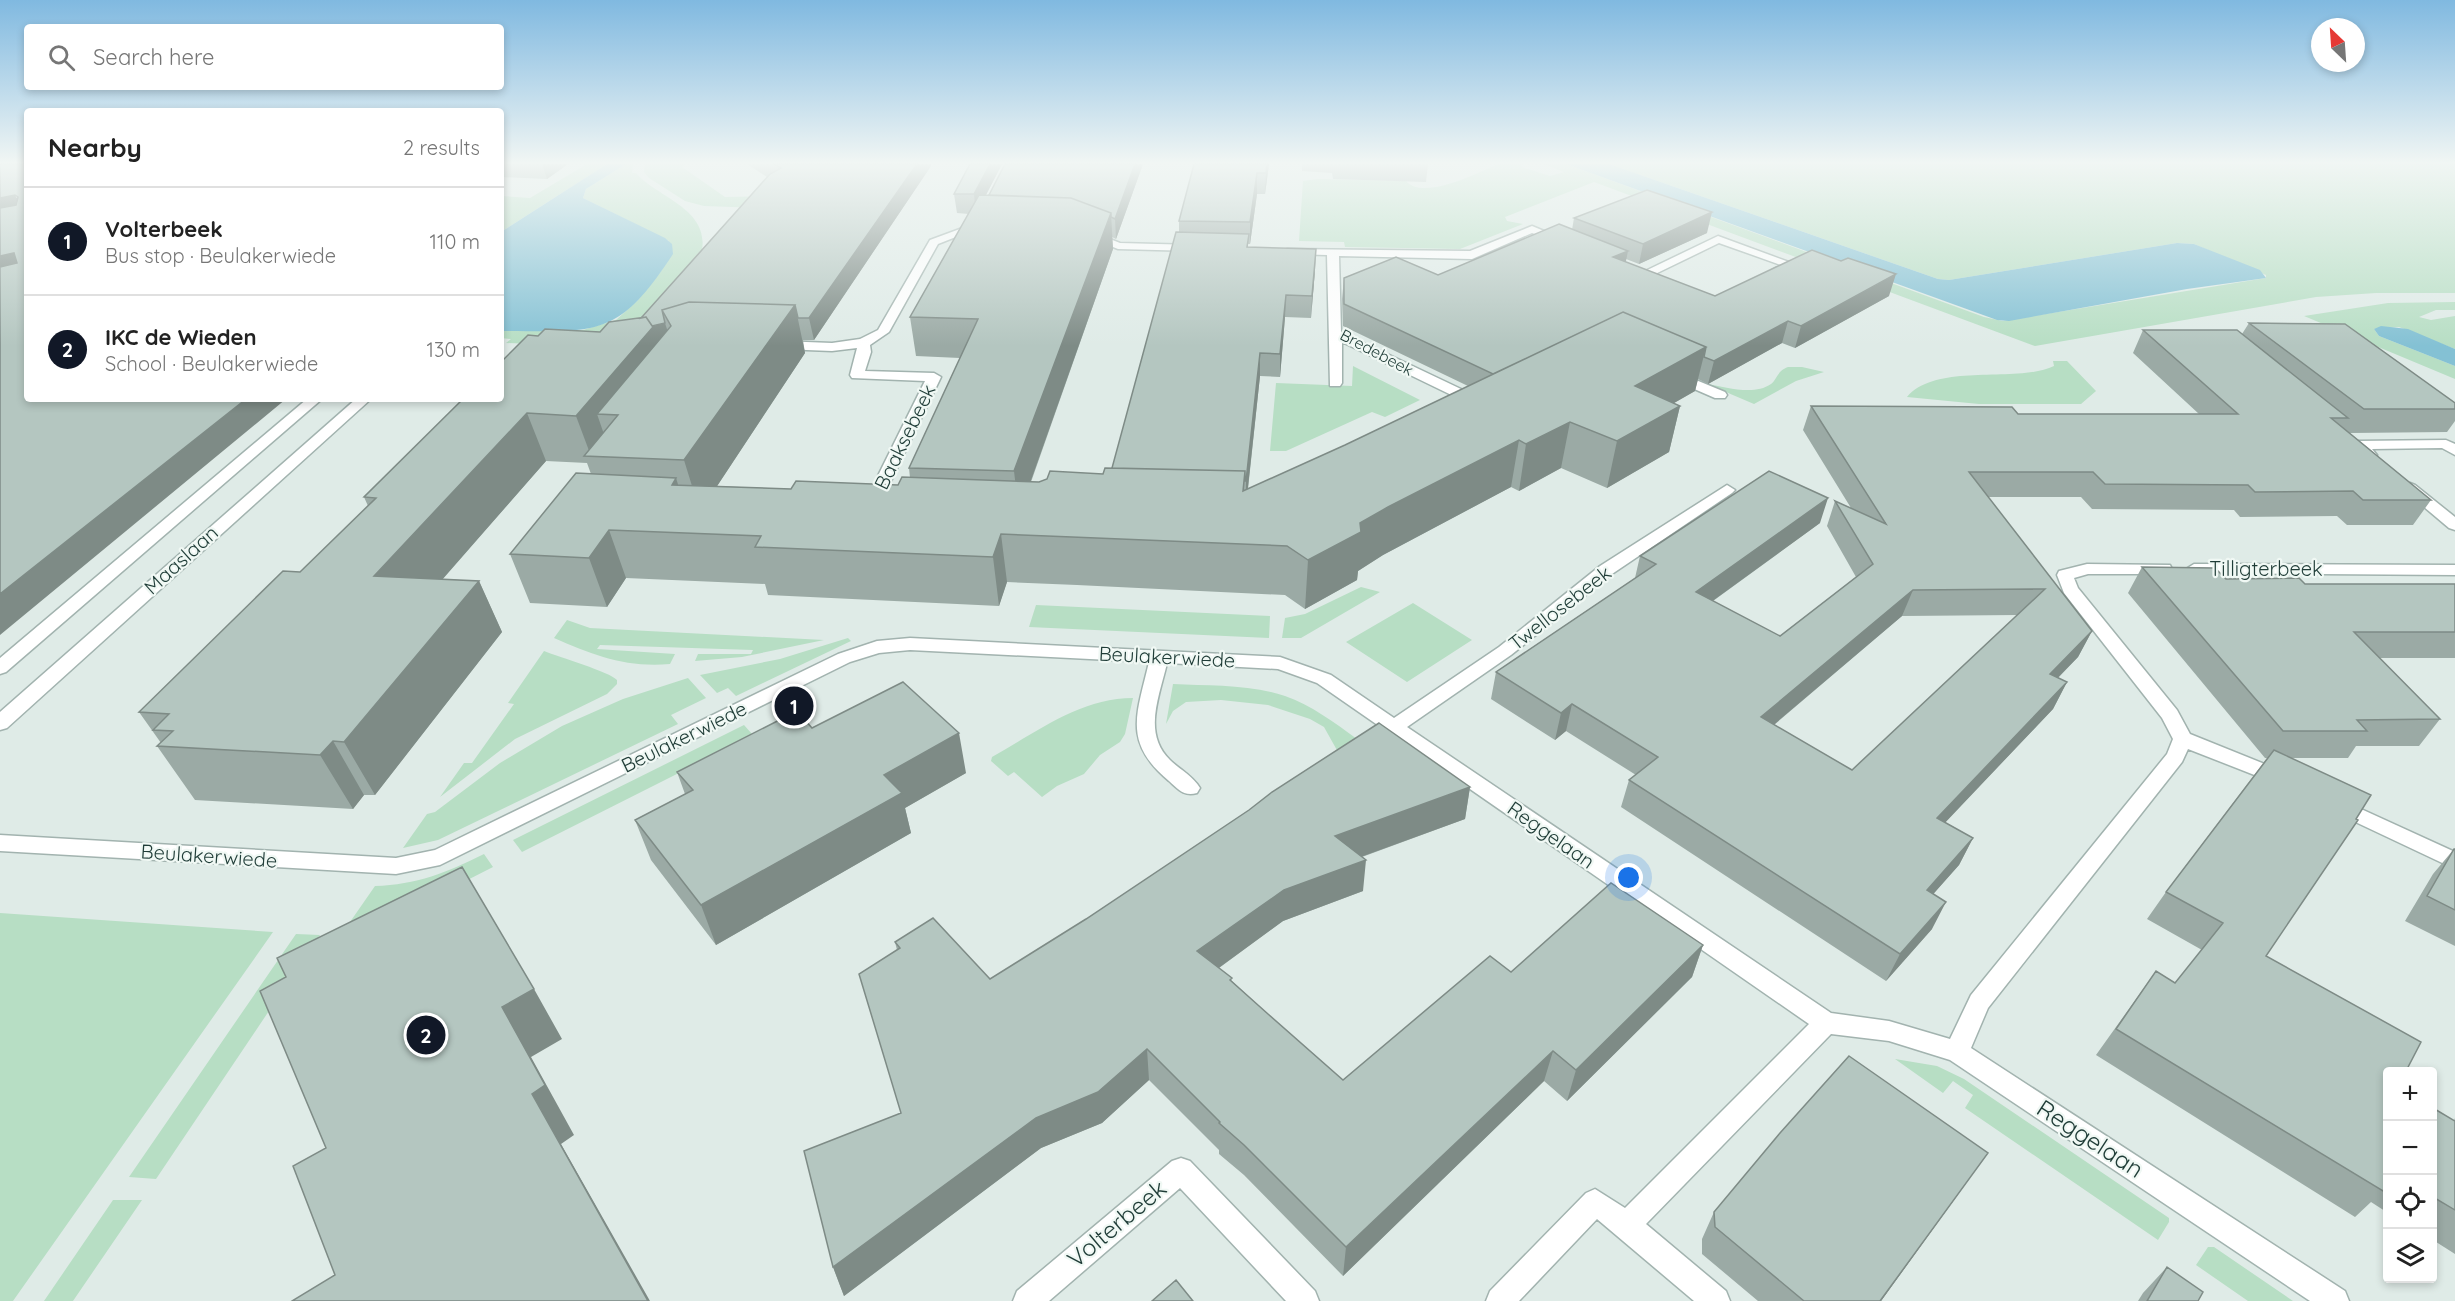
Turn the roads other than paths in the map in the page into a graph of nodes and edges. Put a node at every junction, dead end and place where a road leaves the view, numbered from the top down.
1 (984, 225) edge
2 (1076, 228) edge
3 (1573, 246) edge
4 (1214, 249) edge
5 (1273, 250) edge
6 (1333, 252) junction
7 (1760, 281) edge
8 (1666, 282) edge
9 (1335, 334) junction
10 (863, 343) junction
11 (771, 345) edge
12 (1656, 366) edge
13 (1335, 383) dead end
14 (1720, 395) dead end
15 (311, 402) edge
16 (361, 402) edge
17 (1471, 417) edge
18 (2341, 436) edge
19 (2357, 445) junction
20 (2455, 451) edge
21 (2384, 466) edge
22 (2402, 481) edge
23 (1727, 490) dead end
24 (867, 516) edge
25 (2455, 525) edge
26 (2455, 570) edge
27 (1159, 656) junction
28 (0, 668) edge
29 (0, 723) edge
30 (1395, 726) junction
31 (2183, 739) junction
32 (2299, 787) edge
33 (1190, 788) dead end
34 (2320, 796) edge
35 (0, 843) edge
36 (2455, 861) edge
37 (1826, 1023) junction
38 (1957, 1052) junction
39 (1628, 1225) junction
40 (1026, 1301) edge
41 (1305, 1301) edge
42 (1500, 1301) edge
43 (1716, 1301) edge
44 (2335, 1301) edge

1 - 10 street
2 - 4 street
3 - 6 street
5 - 6 street
6 - 9 street, Bredebeek
7 - 8 street
9 - 13 street
9 - 17 street, Bredebeek
10 - 11 street
10 - 24 street, Baaksebeek
12 - 14 street
15 - 28 street, Maaslaan
16 - 29 street, Maaslaan
18 - 19 street
19 - 20 street
19 - 21 street
22 - 25 street
23 - 30 street, Twellosebeek
26 - 31 street, Tilligterbeek
27 - 30 street, Beulakerwiede
27 - 33 street
27 - 35 street, Beulakerwiede
30 - 37 street, Reggelaan
31 - 32 street
31 - 38 street
34 - 36 street
37 - 38 street, Reggelaan
37 - 39 street
38 - 44 street, Reggelaan
39 - 42 street
39 - 43 street
40 - 41 street, Volterbeek

